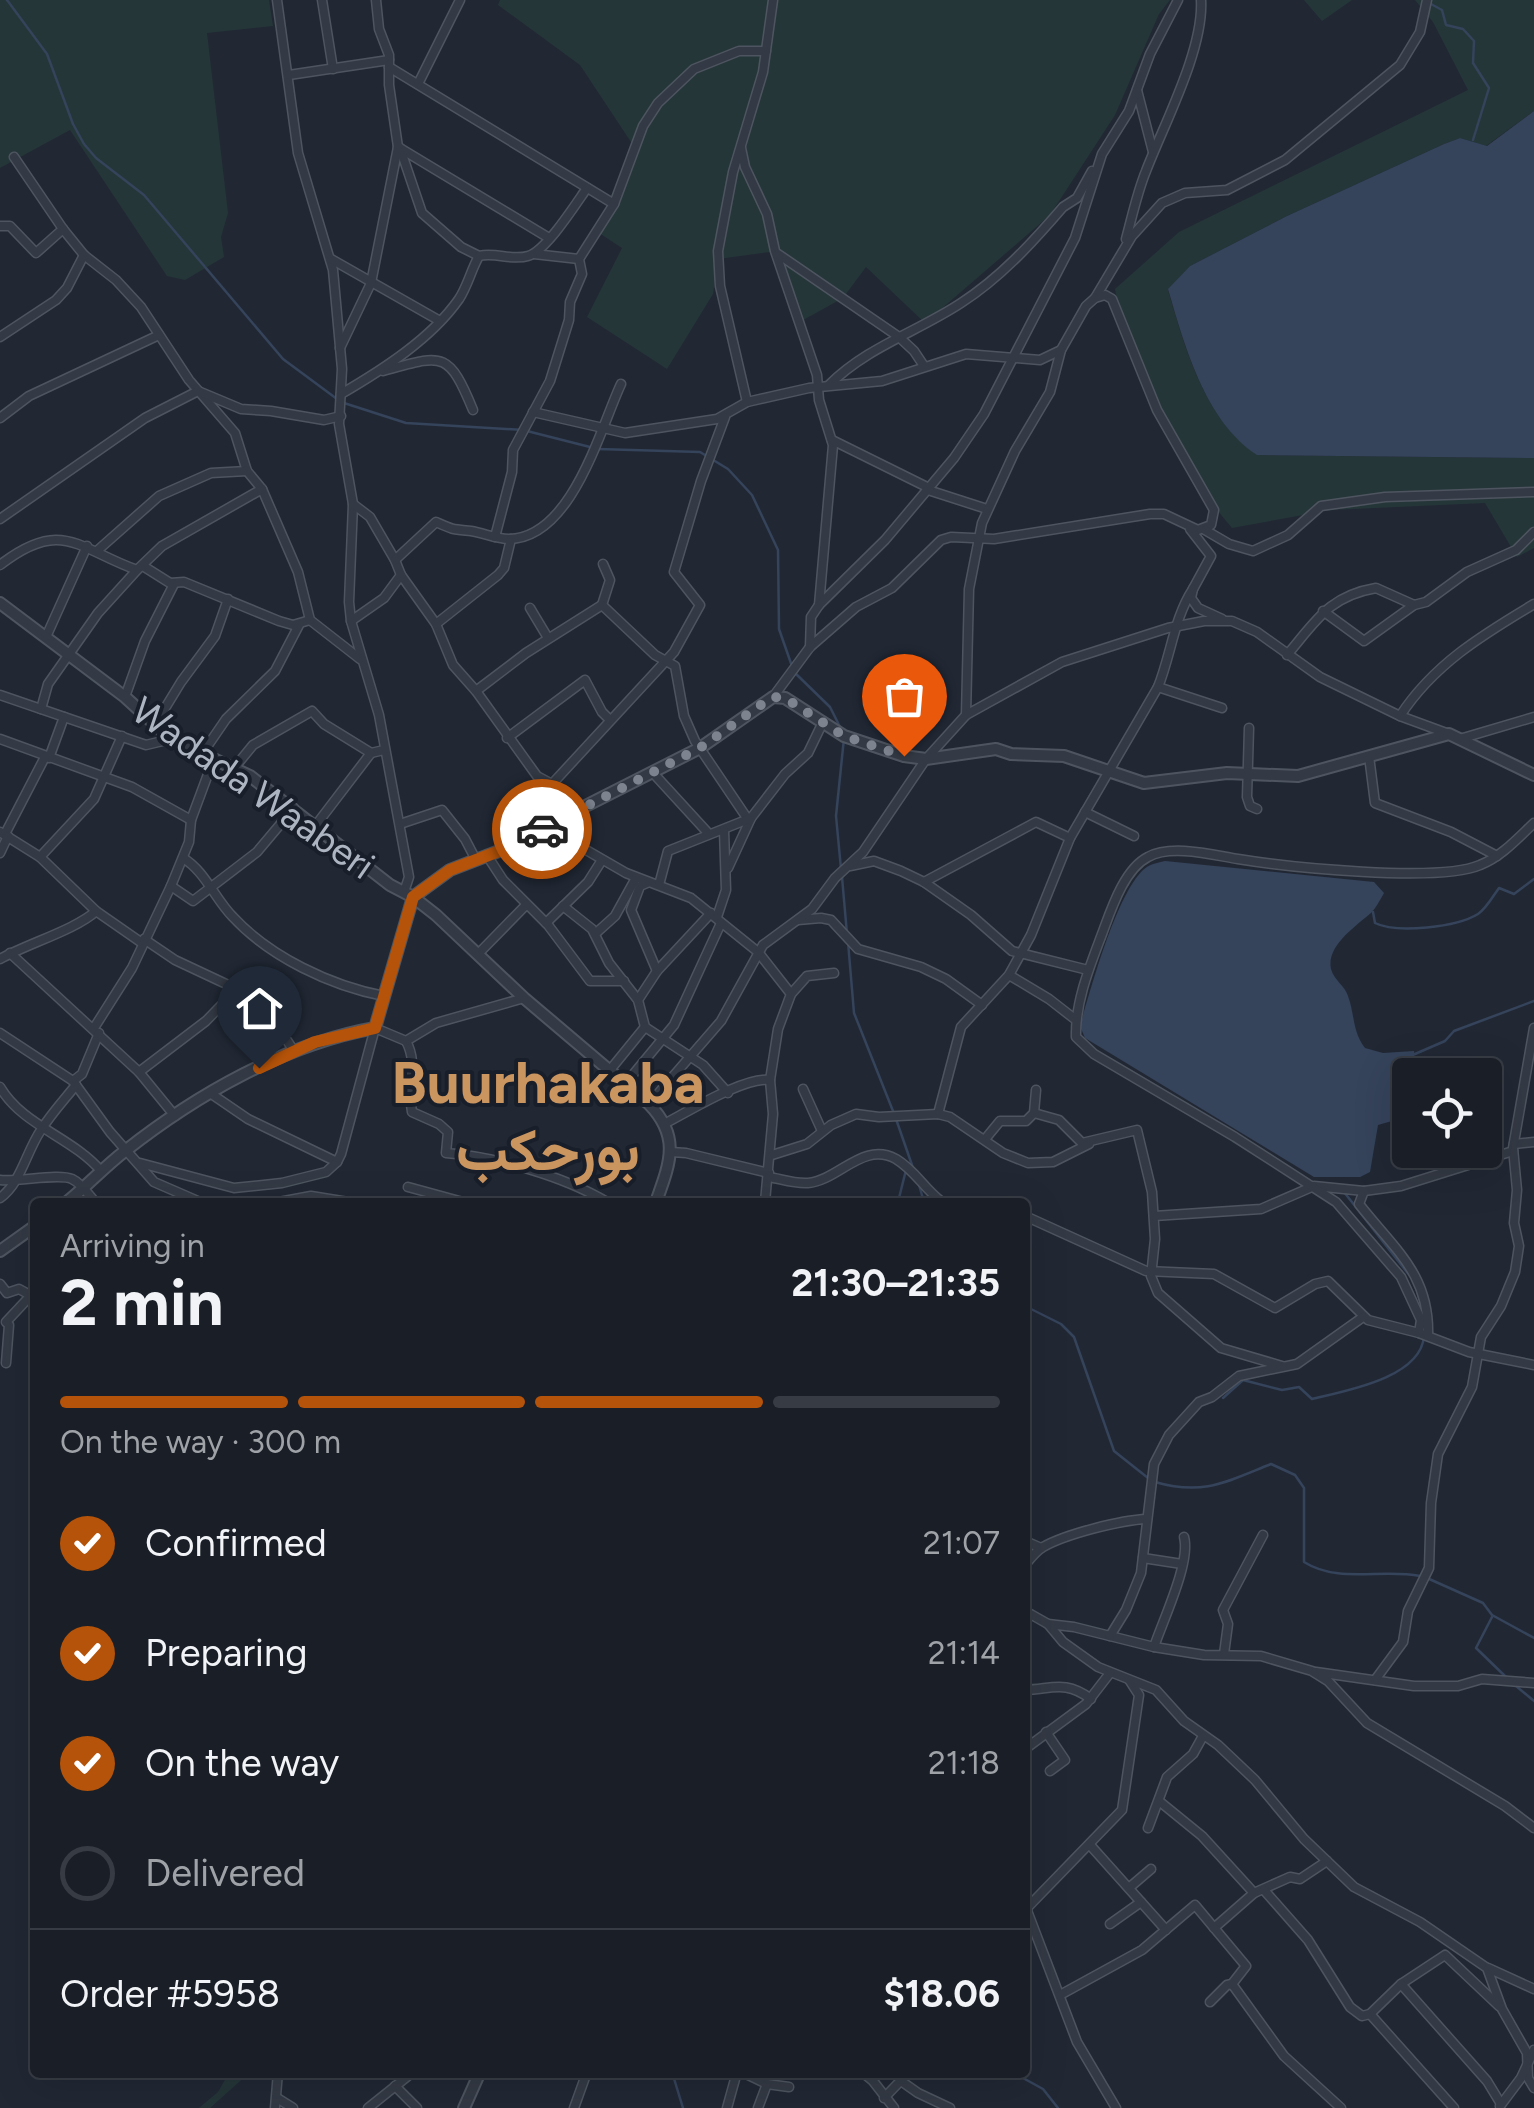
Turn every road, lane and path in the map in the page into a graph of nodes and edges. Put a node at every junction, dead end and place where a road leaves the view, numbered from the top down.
1 (277, 0) edge
2 (322, 0) edge
3 (376, 0) edge
4 (460, 0) edge
5 (773, 0) edge
6 (1178, 0) edge
7 (1201, 0) edge
8 (1427, 0) edge
9 (766, 51) junction
10 (389, 63) junction
11 (333, 69) junction
12 (289, 74) junction
13 (418, 84) junction
14 (1137, 90) junction
15 (399, 147) junction
16 (741, 148) junction
17 (1154, 152) junction
18 (1102, 154) junction
19 (14, 157) dead end
20 (587, 188) junction
21 (614, 204) junction
22 (0, 226) edge
23 (63, 229) junction
24 (548, 238) junction
25 (1124, 249) junction
26 (774, 252) junction
27 (534, 254) junction
28 (84, 255) junction
29 (479, 256) junction
30 (331, 258) junction
31 (580, 259) junction
32 (371, 282) junction
33 (1095, 298) junction
34 (440, 320) junction
35 (159, 334) junction
36 (0, 337) edge
37 (898, 337) junction
38 (340, 348) junction
39 (1061, 350) junction
40 (1014, 358) junction
41 (924, 366) junction
42 (374, 373) junction
43 (621, 384) dead end
44 (829, 385) junction
45 (818, 388) junction
46 (198, 391) junction
47 (341, 394) junction
48 (748, 402) junction
49 (473, 410) dead end
50 (533, 412) junction
51 (340, 416) junction
52 (725, 416) junction
53 (0, 418) edge
54 (602, 428) junction
55 (832, 440) junction
56 (247, 471) junction
57 (929, 489) junction
58 (262, 490) junction
59 (1534, 492) edge
60 (352, 504) junction
61 (986, 510) junction
62 (0, 519) edge
63 (1189, 526) junction
64 (1205, 530) junction
65 (1534, 532) edge
66 (495, 537) junction
67 (979, 538) junction
68 (511, 539) junction
69 (88, 546) junction
70 (98, 550) junction
71 (396, 560) junction
72 (603, 564) dead end
73 (0, 565) edge
74 (140, 568) junction
75 (400, 575) junction
76 (174, 584) junction
77 (1192, 589) junction
78 (228, 600) junction
79 (0, 604) edge
80 (1534, 604) edge
81 (820, 605) junction
82 (1414, 605) junction
83 (602, 606) junction
84 (530, 608) dead end
85 (1323, 611) junction
86 (310, 620) junction
87 (1226, 620) junction
88 (351, 621) junction
89 (436, 624) junction
90 (299, 625) junction
91 (1177, 626) junction
92 (46, 637) junction
93 (548, 638) junction
94 (810, 647) junction
95 (69, 654) junction
96 (1286, 655) junction
97 (360, 659) junction
98 (667, 659) junction
99 (1158, 687) junction
100 (476, 691) junction
101 (0, 695) edge
102 (125, 697) junction
103 (772, 697) junction
104 (40, 708) junction
105 (1222, 708) dead end
106 (966, 715) junction
107 (1400, 716) junction
108 (64, 717) junction
109 (1534, 717) edge
110 (610, 720) junction
111 (823, 722) junction
112 (156, 723) junction
113 (1249, 728) dead end
114 (1448, 734) junction
115 (122, 736) junction
116 (507, 738) junction
117 (1463, 738) junction
118 (0, 739) edge
119 (171, 739) junction
120 (700, 748) junction
121 (384, 750) junction
122 (372, 753) junction
123 (208, 756) junction
124 (1369, 756) junction
125 (47, 758) junction
126 (926, 759) junction
127 (235, 767) junction
128 (1111, 772) junction
129 (654, 774) junction
130 (1534, 774) edge
131 (1248, 776) junction
132 (105, 777) junction
133 (552, 784) junction
134 (294, 808) junction
135 (1257, 809) dead end
136 (1085, 812) junction
137 (749, 818) junction
138 (191, 820) junction
139 (1534, 823) edge
140 (400, 824) junction
141 (550, 824) junction
142 (316, 825) junction
143 (724, 830) junction
144 (4, 834) edge
145 (709, 834) junction
146 (1134, 836) dead end
147 (1070, 838) junction
148 (0, 852) edge
149 (1498, 856) junction
150 (40, 857) junction
151 (183, 858) junction
152 (482, 858) junction
153 (602, 860) junction
154 (847, 867) junction
155 (727, 872) junction
156 (636, 878) junction
157 (647, 882) junction
158 (924, 882) junction
159 (659, 885) junction
160 (171, 886) junction
161 (211, 887) junction
162 (408, 894) junction
163 (526, 905) junction
164 (563, 906) junction
165 (96, 911) junction
166 (716, 918) junction
167 (798, 920) junction
168 (546, 923) junction
169 (595, 934) junction
170 (143, 941) junction
171 (758, 952) junction
172 (10, 953) junction
173 (1022, 953) junction
174 (478, 954) junction
175 (0, 959) edge
176 (1088, 970) junction
177 (657, 972) junction
178 (834, 973) dead end
179 (1009, 976) junction
180 (624, 981) junction
181 (236, 989) junction
182 (791, 994) junction
183 (384, 996) junction
184 (524, 998) junction
185 (638, 1000) junction
186 (982, 1005) junction
187 (1076, 1020) junction
188 (645, 1026) junction
189 (375, 1028) junction
190 (1534, 1028) edge
191 (96, 1030) junction
192 (0, 1033) edge
193 (666, 1038) junction
194 (406, 1041) junction
195 (294, 1052) junction
196 (691, 1056) junction
197 (610, 1070) junction
198 (139, 1072) junction
199 (770, 1080) junction
200 (74, 1083) junction
201 (626, 1083) junction
202 (0, 1086) edge
203 (803, 1089) dead end
204 (1036, 1090) dead end
205 (728, 1093) junction
206 (210, 1094) junction
207 (3, 1100) edge
208 (649, 1104) junction
209 (1034, 1113) junction
210 (938, 1114) junction
211 (174, 1116) junction
212 (666, 1123) junction
213 (42, 1128) junction
214 (822, 1131) junction
215 (986, 1138) junction
216 (1534, 1142) edge
217 (1089, 1144) junction
218 (1514, 1148) junction
219 (126, 1150) junction
220 (671, 1152) junction
221 (772, 1155) junction
222 (338, 1162) junction
223 (140, 1164) junction
224 (101, 1171) junction
225 (769, 1175) junction
226 (0, 1180) edge
227 (16, 1182) junction
228 (1314, 1186) junction
229 (408, 1188) dead end
230 (84, 1189) junction
231 (1364, 1191) junction
232 (0, 1198) edge
233 (72, 1198) edge
234 (92, 1198) edge
235 (191, 1198) edge
236 (448, 1198) edge
237 (600, 1198) edge
238 (657, 1198) edge
239 (766, 1198) edge
240 (938, 1198) edge
241 (1154, 1216) junction
242 (1030, 1218) edge
243 (30, 1229) edge
244 (0, 1250) edge
245 (1152, 1272) junction
246 (0, 1284) edge
247 (30, 1292) edge
248 (30, 1295) edge
249 (1363, 1317) junction
250 (1424, 1335) junction
251 (1478, 1352) junction
252 (6, 1363) dead end
253 (1534, 1365) edge
254 (1286, 1367) junction
255 (1146, 1519) junction
256 (1263, 1534) dead end
257 (1184, 1537) dead end
258 (1030, 1543) edge
259 (1041, 1548) junction
260 (1143, 1558) junction
261 (1030, 1560) edge
262 (1182, 1564) junction
263 (1030, 1614) edge
264 (1048, 1624) junction
265 (1110, 1636) junction
266 (1154, 1647) junction
267 (1224, 1654) junction
268 (1312, 1671) junction
269 (1110, 1673) junction
270 (1127, 1678) junction
271 (1375, 1680) junction
272 (1534, 1683) edge
273 (1030, 1689) edge
274 (1091, 1699) junction
275 (1046, 1732) junction
276 (1203, 1736) junction
277 (1030, 1745) edge
278 (1050, 1771) dead end
279 (1159, 1801) junction
280 (1148, 1828) dead end
281 (1534, 1828) edge
282 (1090, 1845) junction
283 (1327, 1862) junction
284 (1151, 1870) dead end
285 (1130, 1887) junction
286 (1259, 1891) junction
287 (1141, 1902) junction
288 (1030, 1903) edge
289 (1030, 1920) edge
290 (1110, 1924) dead end
291 (1214, 1928) junction
292 (1166, 1930) junction
293 (1487, 1968) junction
294 (1232, 1984) junction
295 (1401, 1984) junction
296 (1534, 1989) edge
297 (1060, 1995) junction
298 (1210, 2002) dead end
299 (1502, 2009) junction
300 (1370, 2014) junction
301 (1534, 2050) edge
302 (1527, 2066) junction
303 (278, 2078) edge
304 (406, 2078) edge
305 (477, 2078) edge
306 (585, 2078) edge
307 (738, 2078) edge
308 (753, 2078) edge
309 (870, 2078) edge
310 (904, 2078) edge
311 (901, 2081) junction
312 (766, 2084) junction
313 (395, 2086) junction
314 (790, 2087) dead end
315 (1534, 2088) edge
316 (276, 2103) edge
317 (887, 2104) edge
318 (1499, 2106) edge
319 (293, 2108) edge
320 (368, 2108) edge
321 (417, 2108) edge
322 (464, 2108) edge
323 (574, 2108) edge
324 (727, 2108) edge
325 (758, 2108) edge
326 (950, 2108) edge
327 (1116, 2108) edge
328 (1341, 2108) edge
329 (1454, 2108) edge

1 - 12 street
2 - 11 street
3 - 10 street
4 - 13 street
5 - 9 street
6 - 14 street
7 - 17 street
8 - 25 street
9 - 16 street
9 - 21 street
10 - 11 street
10 - 13 street
10 - 15 street
11 - 12 street
12 - 30 street
13 - 20 street
14 - 17 street
14 - 18 street
15 - 24 street
15 - 29 street
15 - 32 street
16 - 26 street
16 - 48 street
17 - 25 street
18 - 37 street
18 - 40 street
19 - 23 street
20 - 21 street
20 - 24 street
21 - 31 street
22 - 23 street
23 - 28 street
24 - 27 street
25 - 33 street
26 - 37 street
26 - 45 street
27 - 29 street
27 - 31 street
28 - 35 street
28 - 36 street
29 - 34 street
30 - 32 street
30 - 38 street
31 - 50 street
32 - 34 street
32 - 38 street
33 - 39 street
33 - 64 street
34 - 42 street
35 - 46 street
35 - 53 street
37 - 41 street
37 - 44 street
38 - 47 street
39 - 40 street
39 - 61 street
40 - 41 street
40 - 57 street
41 - 44 street
42 - 47 street
42 - 49 street
43 - 54 street
44 - 45 street
45 - 48 street
45 - 55 street
46 - 51 street
46 - 56 street
46 - 62 street
47 - 51 street
48 - 52 street
50 - 54 street
50 - 66 street
51 - 60 street
52 - 54 street
52 - 98 street
54 - 68 street
55 - 57 street
55 - 81 street
56 - 58 street
56 - 70 street
57 - 61 street
57 - 81 street
58 - 74 street
58 - 86 street
59 - 64 street
60 - 71 street
60 - 88 street
61 - 67 street
63 - 64 street
63 - 67 street
63 - 77 street
65 - 82 street
66 - 68 street
66 - 71 street
67 - 94 street
67 - 106 street
68 - 89 street
69 - 70 street
69 - 73 street
69 - 92 street
70 - 74 street
71 - 75 street
72 - 83 street
74 - 76 street
74 - 95 street
75 - 88 street
75 - 89 street
76 - 78 street
76 - 102 street
77 - 87 street
77 - 91 street
78 - 90 street
78 - 112 street
79 - 92 street, Wadada Waaberi
80 - 107 street
81 - 94 street
82 - 85 street
82 - 85 street
83 - 93 street
83 - 98 street
84 - 93 street
85 - 96 street
86 - 90 street
86 - 97 street
87 - 91 street
87 - 96 street
88 - 97 street
89 - 100 street
90 - 123 street
91 - 99 street
91 - 106 street
92 - 95 street, Wadada Waaberi
93 - 100 street
94 - 103 street
95 - 102 street, Wadada Waaberi
95 - 104 street
96 - 107 street
97 - 121 street
98 - 110 street
98 - 120 street
99 - 105 street
99 - 128 street
100 - 116 street
101 - 104 street
102 - 112 street, Wadada Waaberi
103 - 111 street
103 - 120 street
104 - 108 street
106 - 126 street
107 - 114 street
108 - 115 street
108 - 125 street
109 - 117 street
110 - 116 street
110 - 133 street
111 - 126 street
111 - 137 street
112 - 119 street, Wadada Waaberi
113 - 131 street
114 - 117 street
114 - 124 street
115 - 119 street
115 - 132 street
116 - 133 street
117 - 130 street
118 - 125 street
119 - 123 street, Wadada Waaberi
120 - 129 street
120 - 137 street
121 - 122 street
121 - 140 street
122 - 127 street
122 - 142 street
123 - 127 street, Wadada Waaberi
123 - 138 street
124 - 131 street
124 - 149 street
125 - 132 street
125 - 144 street
126 - 128 street
126 - 154 street
127 - 134 street, Wadada Waaberi
128 - 131 street
128 - 136 street
129 - 141 street
129 - 145 street
131 - 135 street
132 - 138 street
132 - 150 street
133 - 141 street
134 - 142 street, Wadada Waaberi
134 - 161 street
136 - 146 street
136 - 147 street
137 - 143 street
137 - 155 street
138 - 151 street
139 - 149 street
140 - 152 street
140 - 162 street
141 - 152 street
141 - 153 street
142 - 162 street, Wadada Waaberi
143 - 145 street
143 - 155 street
144 - 148 street
144 - 150 street
145 - 159 street
147 - 158 street
147 - 173 street
149 - 176 street
150 - 165 street
151 - 160 street
151 - 161 street
152 - 162 street
152 - 163 street
153 - 156 street
153 - 164 street
154 - 158 street
154 - 167 street
155 - 166 street
156 - 157 street
156 - 169 street
157 - 159 street
157 - 177 street
158 - 173 street
159 - 166 street
160 - 161 street
160 - 170 street
161 - 183 street
162 - 174 street, Wadada Waaberi
162 - 183 street
163 - 168 street
163 - 174 street
164 - 168 street
164 - 169 street
165 - 170 street
165 - 172 street
166 - 171 street
166 - 177 street
166 - 193 street
167 - 171 street
167 - 186 street
168 - 180 street
169 - 180 street
170 - 181 street
170 - 191 street
171 - 182 street
171 - 196 street
172 - 175 street
172 - 191 street
173 - 176 street
173 - 179 street
174 - 184 street, Wadada Waaberi
176 - 187 street
177 - 185 street
178 - 182 street
179 - 186 street
179 - 187 street
180 - 185 street
181 - 195 street
181 - 198 street
182 - 199 street
183 - 189 street
184 - 194 street
184 - 197 street, Wadada Waaberi
185 - 188 street
186 - 210 street
187 - 228 street
188 - 193 street
188 - 197 street
189 - 194 street
189 - 195 street
189 - 222 street
190 - 218 street
191 - 198 street
191 - 200 street
192 - 200 street
193 - 196 street
193 - 201 street
194 - 237 street
195 - 206 street
196 - 205 street
196 - 208 street
197 - 201 street, Wadada Waaberi
198 - 211 street
199 - 205 street
199 - 221 street
200 - 213 street
200 - 219 street
201 - 208 street, Wadada Waaberi
202 - 207 street
203 - 214 street
204 - 209 street
205 - 212 street
206 - 211 street
206 - 222 street
207 - 213 street
208 - 212 street, Wadada Waaberi
209 - 215 street
209 - 217 street
210 - 214 street
210 - 215 street
211 - 219 street
212 - 220 street
213 - 224 street
213 - 227 street
214 - 221 street
215 - 217 street
216 - 218 street
217 - 241 street
218 - 231 street
218 - 251 street
219 - 223 street
219 - 224 street
220 - 225 street
220 - 238 street
221 - 225 street
222 - 223 street
223 - 235 street
224 - 230 street
225 - 239 street
225 - 240 street
226 - 227 street
227 - 230 street
227 - 232 street
228 - 231 street
228 - 241 street
228 - 250 street
229 - 236 street
230 - 233 street
230 - 234 street
231 - 250 street
241 - 245 street
242 - 245 street
243 - 244 street
245 - 249 street
245 - 254 street
246 - 247 street
248 - 252 street
249 - 250 street
249 - 254 street
250 - 251 street
251 - 253 street
251 - 271 street
254 - 255 street
255 - 259 street
255 - 260 street
256 - 267 street
257 - 262 street
258 - 259 street
259 - 261 street
260 - 262 street
260 - 265 street
262 - 266 street
263 - 264 street
264 - 265 street
264 - 269 street
265 - 266 street
266 - 267 street
267 - 268 street
268 - 271 street
268 - 281 street
269 - 270 street
269 - 274 street
270 - 276 street
270 - 282 street
271 - 272 street
273 - 274 street
274 - 275 street
275 - 277 street
275 - 278 street
276 - 279 street
276 - 283 street
279 - 280 street
279 - 286 street
282 - 285 street
282 - 288 street
283 - 286 street
283 - 293 street
284 - 285 street
285 - 287 street
286 - 291 street
286 - 300 street
287 - 290 street
287 - 292 street
289 - 297 street
291 - 292 street
291 - 294 street
292 - 297 street
293 - 296 street
293 - 299 street
294 - 298 street
294 - 328 street
295 - 299 street
295 - 300 street
295 - 318 street
297 - 327 street
299 - 302 street
300 - 329 street
301 - 302 street
302 - 315 street
302 - 318 street
303 - 316 street
304 - 313 street
305 - 322 street
306 - 323 street
307 - 324 street
308 - 312 street
309 - 317 street
310 - 311 street
311 - 317 street
311 - 326 street
312 - 314 street
312 - 325 street
313 - 320 street
313 - 321 street
316 - 319 street

